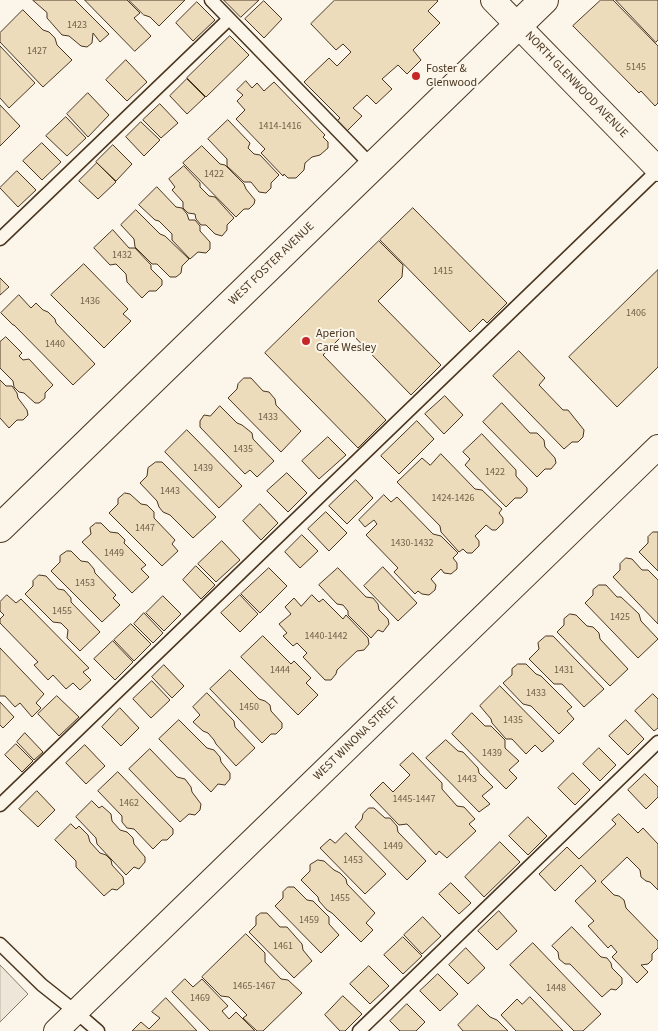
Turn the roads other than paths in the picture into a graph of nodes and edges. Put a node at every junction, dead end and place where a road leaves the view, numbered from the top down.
1 (211, 0) edge
2 (493, 0) edge
3 (544, 0) edge
4 (229, 19) junction
5 (518, 26) junction
6 (373, 167) junction
7 (658, 170) edge
8 (0, 239) edge
9 (658, 447) edge
10 (0, 528) edge
11 (658, 742) edge
12 (0, 806) edge
13 (0, 944) edge
14 (76, 1012) junction
15 (56, 1031) edge
16 (98, 1031) edge
17 (359, 1031) edge

1 - 4 lane
2 - 5 street, NORTH GLENWOOD AVENUE
3 - 5 main road, WEST FOSTER AVENUE
4 - 6 lane
4 - 8 lane
5 - 6 main road, WEST FOSTER AVENUE
5 - 7 street, NORTH GLENWOOD AVENUE
6 - 10 main road, WEST FOSTER AVENUE
7 - 12 lane
9 - 14 street, WEST WINONA STREET
11 - 17 lane
13 - 14 lane
14 - 15 street, WEST WINONA STREET
14 - 16 lane

